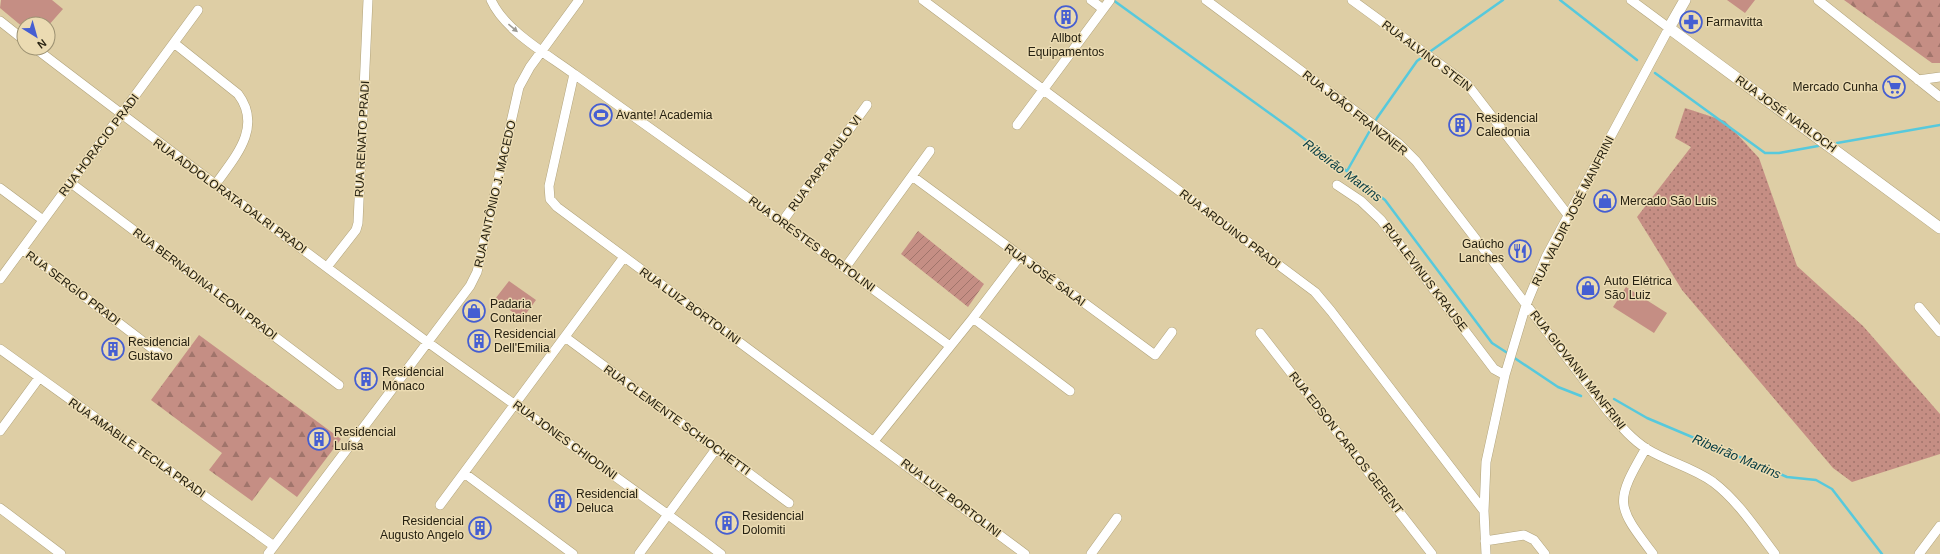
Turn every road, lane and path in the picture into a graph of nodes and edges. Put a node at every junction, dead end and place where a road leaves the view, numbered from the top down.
1 (368, 0) edge
2 (491, 0) edge
3 (579, 0) edge
4 (923, 0) edge
5 (1091, 0) edge
6 (1206, 0) edge
7 (1352, 0) edge
8 (1632, 0) edge
9 (1685, 0) edge
10 (1818, 0) edge
11 (1107, 4) edge
12 (198, 10) dead end
13 (0, 21) edge
14 (1669, 28) junction
15 (16, 34) edge
16 (174, 43) junction
17 (542, 50) junction
18 (45, 56) edge
19 (574, 74) junction
20 (1940, 77) edge
21 (1918, 80) junction
22 (1044, 89) junction
23 (1940, 97) edge
24 (867, 105) dead end
25 (122, 115) junction
26 (1017, 125) dead end
27 (930, 151) dead end
28 (912, 176) junction
29 (71, 183) junction
30 (215, 185) junction
31 (1337, 185) dead end
32 (0, 188) edge
33 (1568, 215) junction
34 (43, 220) junction
35 (782, 222) junction
36 (1940, 228) edge
37 (22, 249) junction
38 (1020, 256) junction
39 (624, 257) junction
40 (327, 267) junction
41 (845, 268) junction
42 (0, 279) edge
43 (1526, 304) junction
44 (1919, 307) dead end
45 (974, 318) junction
46 (1172, 332) dead end
47 (1940, 332) edge
48 (1260, 333) dead end
49 (565, 337) junction
50 (428, 342) junction
51 (950, 346) junction
52 (0, 349) edge
53 (162, 356) dead end
54 (1505, 375) junction
55 (39, 378) junction
56 (339, 385) dead end
57 (1070, 391) dead end
58 (515, 403) junction
59 (0, 431) edge
60 (874, 441) junction
61 (1646, 448) junction
62 (716, 449) junction
63 (464, 473) junction
64 (789, 502) dead end
65 (440, 505) dead end
66 (0, 508) edge
67 (1484, 511) junction
68 (668, 514) junction
69 (1116, 518) dead end
70 (1940, 526) edge
71 (1485, 541) junction
72 (274, 546) junction
73 (61, 554) edge
74 (268, 554) edge
75 (572, 554) edge
76 (639, 554) edge
77 (721, 554) edge
78 (1026, 554) edge
79 (1091, 554) edge
80 (1432, 554) edge
81 (1486, 554) edge
82 (1544, 554) edge
83 (1653, 554) edge
84 (1775, 554) edge
85 (1919, 554) edge

1 - 40 street, RUA RENATO PRADI
2 -> 17 street
3 - 17 street, RUA ANTÔNIO J. MACEDO
4 - 22 street, RUA ARDUINO PRADI
5 - 11 street
6 - 43 street, RUA JOÃO FRANZNER
7 - 33 street, RUA ALVINO STEIN
8 - 14 street, RUA JOSÉ NARLOCH
9 - 14 main road, RUA VALDIR JOSÉ MANFRINI
10 - 21 street
11 - 22 street
12 - 16 street, RUA HORACIO PRADI
13 - 15 street
14 - 33 street, RUA VALDIR JOSÉ MANFRINI
14 - 36 main road, RUA JOSÉ NARLOCH
16 - 25 street, RUA HORACIO PRADI
16 - 30 street
17 - 19 street
17 - 50 street, RUA ANTÔNIO J. MACEDO
18 - 25 street, RUA ADDOLORATA DALRI PRADI
19 - 35 street, RUA ORESTES BORTOLINI
19 - 39 street, RUA LUIZ BORTOLINI
20 - 21 street
21 - 23 street
22 - 26 street
22 - 67 street, RUA ARDUINO PRADI
24 - 35 street, RUA PAPA PAULO VI
25 - 29 street, RUA HORACIO PRADI
25 - 30 street, RUA ADDOLORATA DALRI PRADI
27 - 28 street
28 - 38 street, RUA JOSÉ SALAI
28 - 41 street
29 - 34 street, RUA HORACIO PRADI
29 - 56 street, RUA BERNADINA LEONI PRADI
30 - 40 street, RUA ADDOLORATA DALRI PRADI
31 - 54 street, RUA LEVINUS KRAUSE
32 - 34 street
33 - 43 street, RUA VALDIR JOSÉ MANFRINI
34 - 37 street, RUA HORACIO PRADI
35 - 41 street, RUA ORESTES BORTOLINI
37 - 42 street, RUA HORACIO PRADI
37 - 53 street, RUA SERGIO PRADI
38 - 45 street
38 - 46 street, RUA JOSÉ SALAI
39 - 49 street
39 - 60 street, RUA LUIZ BORTOLINI
40 - 50 street, RUA ADDOLORATA DALRI PRADI
41 - 51 street, RUA ORESTES BORTOLINI
43 - 54 street, RUA VALDIR JOSÉ MANFRINI
43 - 61 street, RUA GIOVANNI MANFRINI
44 - 47 street
45 - 51 street
45 - 57 street
48 - 80 street, RUA EDSON CARLOS GERENT
49 - 58 street
49 - 62 street, RUA CLEMENTE SCHIOCHETTI
50 - 58 street, RUA JONES CHIODINI
50 - 72 street, RUA ANTÔNIO J. MACEDO
51 - 60 street
52 - 55 street, RUA AMABILE TECILA PRADI
54 - 67 street, RUA VALDIR JOSÉ MANFRINI
55 - 59 street
55 - 72 street, RUA AMABILE TECILA PRADI
58 - 63 street
58 - 68 street, RUA JONES CHIODINI
60 - 78 street, RUA LUIZ BORTOLINI
61 - 83 street
61 - 84 street, RUA GIOVANNI MANFRINI
62 - 64 street, RUA CLEMENTE SCHIOCHETTI
62 - 68 street
63 - 65 street
63 - 75 street
66 - 73 street
67 - 71 street, RUA VALDIR JOSÉ MANFRINI
68 - 76 street
68 - 77 street, RUA JONES CHIODINI
69 - 79 street
70 - 85 street
71 - 81 street, RUA VALDIR JOSÉ MANFRINI
71 - 82 street
72 - 74 street, RUA ANTÔNIO J. MACEDO

